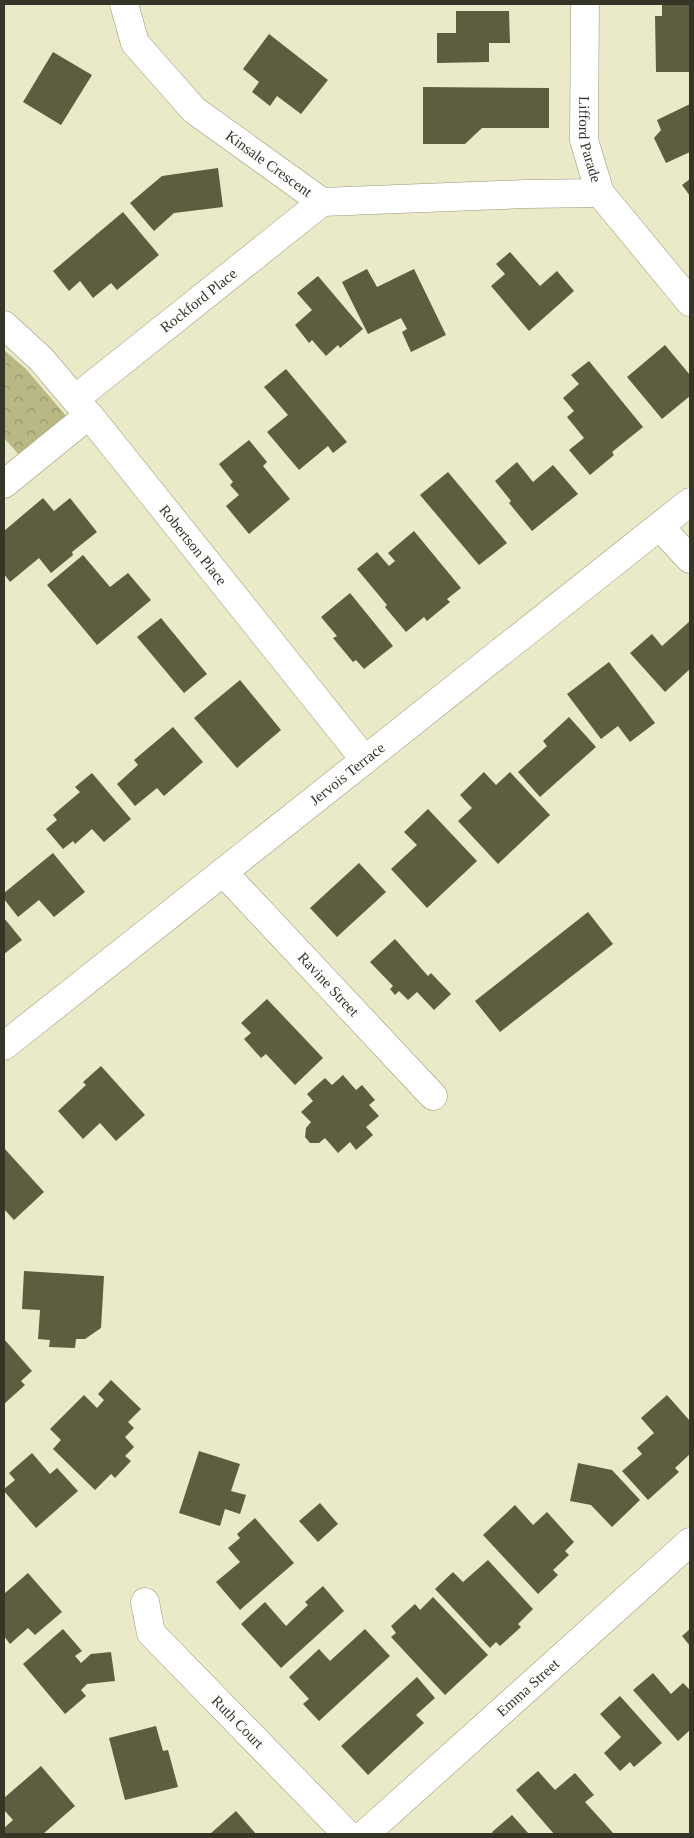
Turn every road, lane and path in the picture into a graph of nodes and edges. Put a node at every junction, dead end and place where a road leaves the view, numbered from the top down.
1 (124, 4) edge
2 (585, 4) edge
3 (600, 193) junction
4 (322, 202) junction
5 (690, 302) edge
6 (4, 325) edge
7 (82, 407) junction
8 (4, 484) edge
9 (690, 502) edge
10 (660, 526) junction
11 (690, 559) edge
12 (366, 760) junction
13 (223, 872) junction
14 (4, 1046) edge
15 (433, 1096) dead end
16 (690, 1542) edge
17 (145, 1602) dead end
18 (347, 1834) edge
19 (365, 1834) edge

1 - 4 street, Kinsale Crescent
2 - 3 street, Lifford Parade
3 - 4 street, Kinsale Crescent
3 - 5 street, Lifford Parade
4 - 7 street, Rockford Place
6 - 7 street
7 - 8 street
7 - 12 street, Robertson Place
9 - 10 street, Jervois Terrace
10 - 11 street
10 - 12 street, Jervois Terrace
12 - 13 street, Jervois Terrace
13 - 14 street, Jervois Terrace
13 - 15 street, Ravine Street
16 - 19 street, Emma Street
17 - 18 street, Ruth Court

